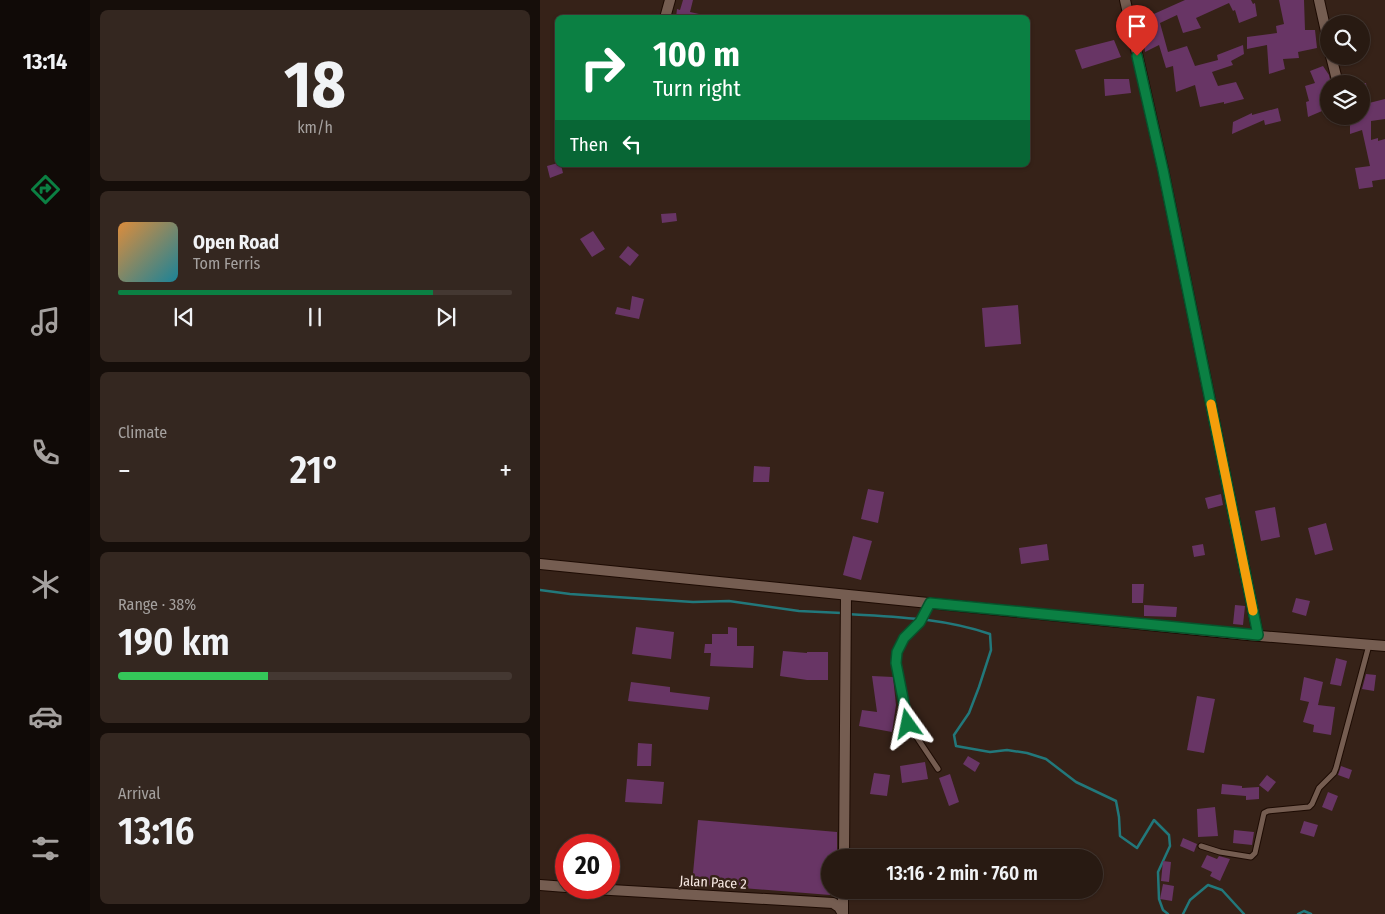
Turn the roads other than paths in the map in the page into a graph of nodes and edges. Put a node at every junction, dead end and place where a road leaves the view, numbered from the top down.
1 (670, 0) edge
2 (1124, 0) edge
3 (1319, 0) edge
4 (666, 15) edge
5 (1322, 15) edge
6 (540, 564) edge
7 (846, 595) junction
8 (930, 603) junction
9 (1258, 635) junction
10 (1369, 644) junction
11 (1385, 646) edge
12 (938, 769) dead end
13 (1201, 846) dead end
14 (844, 849) edge
15 (540, 885) edge
16 (555, 886) edge
17 (620, 891) edge
18 (843, 899) edge
19 (843, 914) edge

1 - 4 street
2 - 9 street
3 - 5 street
6 - 7 street
7 - 8 street
7 - 14 street
8 - 9 street
8 - 12 lane
9 - 10 street
10 - 11 street
10 - 13 lane
15 - 16 street
17 - 19 street, Jalan Pace 2
18 - 19 street

